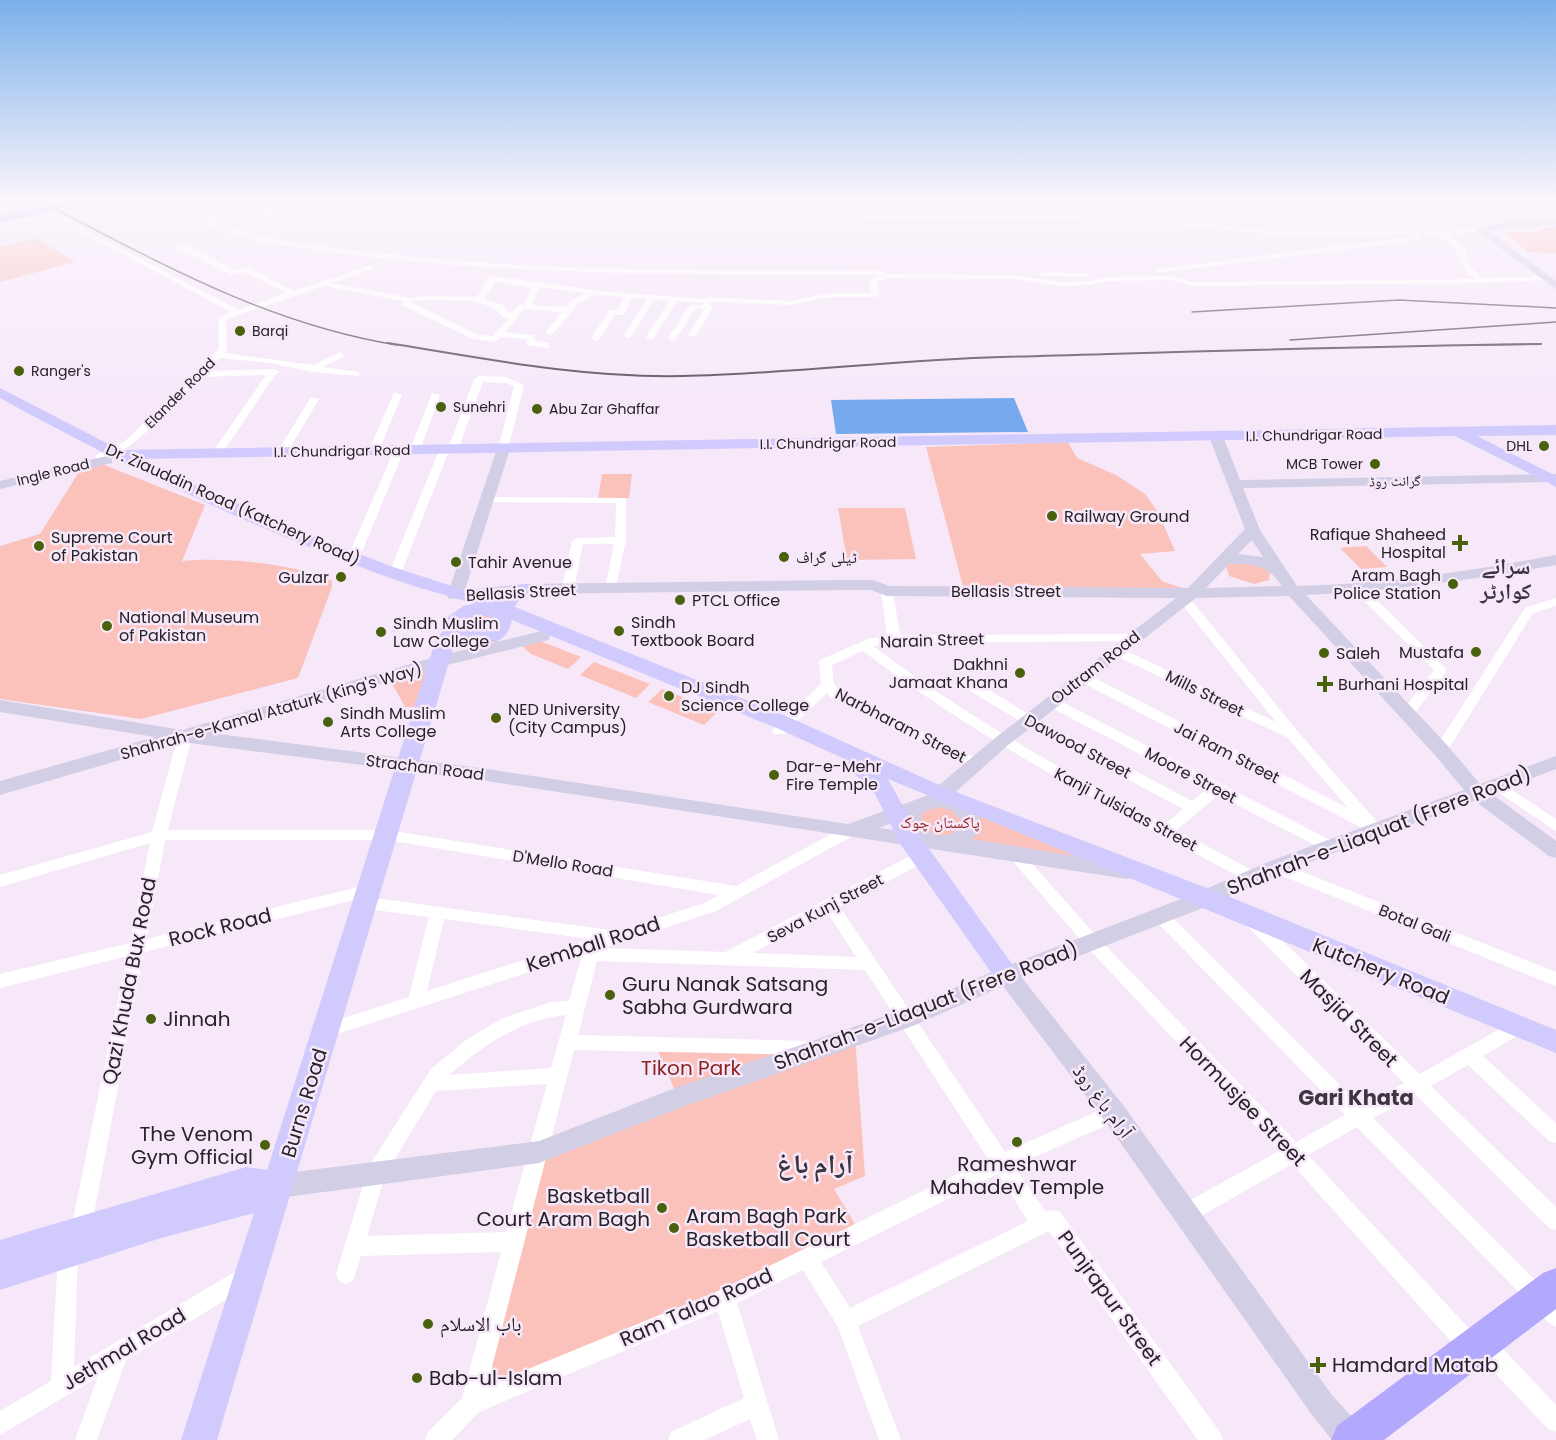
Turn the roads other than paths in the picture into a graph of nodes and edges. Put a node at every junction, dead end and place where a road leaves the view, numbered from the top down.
1 (150, 266) edge
2 (220, 266) edge
3 (501, 266) edge
4 (1204, 266) edge
5 (1466, 266) edge
6 (1531, 266) edge
7 (370, 267) dead end
8 (1542, 275) junction
9 (1522, 278) junction
10 (1480, 280) junction
11 (322, 283) junction
12 (530, 283) junction
13 (1532, 285) dead end
14 (1556, 286) edge
15 (594, 292) junction
16 (292, 293) junction
17 (629, 295) junction
18 (652, 297) junction
19 (674, 299) junction
20 (408, 300) junction
21 (480, 300) junction
22 (705, 304) junction
23 (527, 307) junction
24 (568, 310) junction
25 (237, 312) junction
26 (515, 315) junction
27 (549, 333) dead end
28 (499, 334) junction
29 (628, 335) dead end
30 (692, 335) dead end
31 (650, 337) dead end
32 (595, 338) dead end
33 (672, 338) dead end
34 (546, 345) dead end
35 (219, 355) junction
36 (340, 355) dead end
37 (291, 366) junction
38 (312, 369) junction
39 (200, 374) junction
40 (270, 374) junction
41 (356, 374) dead end
42 (0, 392) edge
43 (397, 395) dead end
44 (435, 395) dead end
45 (314, 399) dead end
46 (0, 406) edge
47 (1556, 432) edge
48 (1461, 434) junction
49 (1217, 440) junction
50 (374, 450) junction
51 (415, 450) junction
52 (448, 451) junction
53 (502, 451) junction
54 (283, 452) junction
55 (217, 453) junction
56 (398, 453) junction
57 (111, 456) junction
58 (1554, 480) edge
59 (0, 483) edge
60 (1234, 484) junction
61 (486, 500) junction
62 (1253, 530) junction
63 (620, 540) junction
64 (353, 559) junction
65 (1224, 559) junction
66 (1556, 560) edge
67 (1279, 570) junction
68 (394, 575) junction
69 (1357, 586) junction
70 (568, 588) junction
71 (611, 588) junction
72 (524, 589) junction
73 (1292, 590) junction
74 (887, 591) junction
75 (458, 595) junction
76 (1188, 596) junction
77 (1556, 602) edge
78 (501, 612) junction
79 (452, 626) junction
80 (542, 636) junction
81 (1133, 637) junction
82 (894, 639) junction
83 (864, 646) junction
84 (1116, 651) junction
85 (441, 661) junction
86 (1082, 677) junction
87 (964, 681) dead end
88 (828, 685) junction
89 (1051, 702) junction
90 (0, 706) edge
91 (1407, 714) junction
92 (1028, 720) junction
93 (782, 728) junction
94 (185, 736) junction
95 (1294, 736) junction
96 (1001, 742) junction
97 (1441, 750) junction
98 (1556, 762) edge
99 (975, 763) junction
100 (408, 765) junction
101 (855, 765) joint
102 (1495, 784) junction
103 (0, 788) edge
104 (1217, 788) junction
105 (1476, 792) junction
106 (937, 797) junction
107 (1193, 808) junction
108 (905, 812) junction
109 (1556, 826) edge
110 (1374, 830) junction
111 (849, 831) junction
112 (1166, 831) junction
113 (159, 835) junction
114 (387, 835) junction
115 (949, 843) junction
116 (918, 845) junction
117 (1330, 847) junction
118 (1556, 851) edge
119 (1015, 854) junction
120 (1275, 867) junction
121 (1132, 872) junction
122 (1251, 877) junction
123 (0, 881) edge
124 (739, 892) junction
125 (369, 896) junction
126 (1206, 898) junction
127 (830, 904) junction
128 (438, 913) junction
129 (1161, 916) junction
130 (1246, 916) junction
131 (616, 936) junction
132 (1092, 942) junction
133 (135, 948) junction
134 (592, 949) junction
135 (729, 958) junction
136 (870, 964) junction
137 (1007, 975) junction
138 (1556, 979) edge
139 (0, 981) edge
140 (416, 1002) junction
141 (576, 1007) junction
142 (905, 1019) junction
143 (1518, 1027) junction
144 (326, 1030) junction
145 (566, 1042) junction
146 (1556, 1042) edge
147 (823, 1048) junction
148 (1470, 1055) junction
149 (558, 1075) junction
150 (429, 1084) junction
151 (1417, 1086) junction
152 (1114, 1113) junction
153 (1358, 1116) junction
154 (1556, 1135) edge
155 (539, 1152) junction
156 (1293, 1152) junction
157 (1002, 1162) junction
158 (376, 1172) junction
159 (279, 1186) junction
160 (1185, 1214) junction
161 (1556, 1221) edge
162 (1042, 1224) junction
163 (75, 1241) junction
164 (513, 1242) junction
165 (354, 1246) junction
166 (0, 1255) edge
167 (806, 1257) junction
168 (0, 1274) edge
169 (346, 1274) dead end
170 (248, 1275) junction
171 (725, 1298) junction
172 (1550, 1300) edge
173 (846, 1321) junction
174 (1476, 1346) junction
175 (119, 1351) junction
176 (62, 1387) junction
177 (471, 1404) junction
178 (757, 1404) junction
179 (1556, 1421) edge
180 (0, 1424) edge
181 (86, 1440) edge
182 (199, 1440) edge
183 (436, 1440) edge
184 (679, 1440) edge
185 (768, 1440) edge
186 (890, 1440) edge
187 (1212, 1440) edge
188 (1352, 1440) edge

1 - 25 street
2 - 16 street
3 - 4 street
5 - 10 street
6 - 8 street
7 - 11 street
8 - 9 street
8 - 14 street
9 - 10 street
9 - 13 street
10 - 22 street
11 - 16 street
11 - 20 street
12 - 15 street
12 - 21 street
12 - 23 street
15 - 17 street
15 - 24 street
16 - 25 street
17 - 18 street
17 - 32 street
18 - 19 street
18 - 29 street
19 - 22 street
19 - 31 street
20 - 21 street
20 - 28 street
21 - 26 street
22 - 30 street
22 - 33 street
23 - 24 street
23 - 26 street
24 - 27 street
25 - 35 street, Elander Road
26 - 28 street
28 - 34 street
35 - 37 street
35 - 39 street, Elander Road
36 - 38 street
37 - 38 street
37 - 40 street
38 - 41 street
39 - 40 street
39 - 57 street, Elander Road
40 - 55 street
42 - 57 main road, Dr. Ziauddin Road (Katchery Road)
43 - 50 street
44 - 51 street
45 - 54 street
46 - 57 main road, Dr. Ziauddin Road (Katchery Road)
47 - 48 main road, I.I. Chundrigar Road
48 - 49 main road, I.I. Chundrigar Road
48 - 53 main road, I.I. Chundrigar Road
48 - 58 main road
49 - 53 main road, I.I. Chundrigar Road
49 - 60 street
50 - 51 main road, I.I. Chundrigar Road
50 - 54 main road, I.I. Chundrigar Road
51 - 52 main road, I.I. Chundrigar Road
52 - 53 main road, I.I. Chundrigar Road
52 - 53 street
52 - 56 main road, I.I. Chundrigar Road
52 - 68 street
53 - 61 street
54 - 55 main road, I.I. Chundrigar Road
55 - 57 main road, I.I. Chundrigar Road
56 - 57 main road, I.I. Chundrigar Road
56 - 64 street
57 - 59 street, Ingle Road
57 - 64 main road, Dr. Ziauddin Road (Katchery Road)
58 - 60 street, گرانٹ روڈ
60 - 62 street
61 - 63 street
61 - 75 street
62 - 65 street, Outram Road
62 - 67 street
63 - 70 street
63 - 71 street
64 - 68 main road, Dr. Ziauddin Road (Katchery Road)
65 - 67 street
65 - 76 street, Outram Road
66 - 69 street, Bellasis Street
67 - 73 street
68 - 75 main road, Dr. Ziauddin Road (Katchery Road)
69 - 73 street, Bellasis Street
69 - 91 street
70 - 71 street, Bellasis Street
70 - 72 street, Bellasis Street
71 - 74 street, Bellasis Street
72 - 75 street, Bellasis Street
72 - 78 main road
73 - 76 street, Bellasis Street
73 - 91 street
74 - 76 street, Bellasis Street
74 - 82 street
75 - 78 main road, Dr. Ziauddin Road (Katchery Road)
75 - 79 main road, Burns Road
76 - 81 street, Outram Road
76 - 95 street
77 - 97 street
78 - 79 main road
78 - 79 main road
78 - 80 main road, Dr. Ziauddin Road (Katchery Road)
78 - 93 main road, Dr. Ziauddin Road (Katchery Road)
79 - 85 main road, Burns Road
80 - 85 street, Shahrah-e-Kamal Ataturk (King's Way)
80 - 93 main road, Dr. Ziauddin Road (Katchery Road)
81 - 82 street, Narain Street
81 - 84 street, Outram Road
82 - 83 street, Narain Street
83 - 88 street, Narain Street
83 - 96 street, Kanji Tulsidas Street
84 - 86 street, Outram Road
84 - 95 street, Mills Street
85 - 94 street, Shahrah-e-Kamal Ataturk (King's Way)
85 - 100 main road, Burns Road
86 - 89 street, Outram Road
86 - 110 street, Jai Ram Street
87 - 92 street, Dawood Street
88 - 93 street
88 - 99 street, Narbharam Street
89 - 92 street, Outram Road
89 - 104 street, Moore Street
90 - 94 street, Strachan Road
91 - 97 street
92 - 96 street, Outram Road
92 - 107 street, Dawood Street
93 - 101 main road, Dr. Ziauddin Road (Katchery Road)
93 - 106 main road, Dr. Ziauddin Road (Katchery Road)
94 - 100 street, Strachan Road
94 - 103 street, Shahrah-e-Kamal Ataturk (King's Way)
94 - 113 street, Qazi Khuda Bux Road
95 - 110 street
96 - 99 street, Outram Road
96 - 112 street, Kanji Tulsidas Street
97 - 105 street
98 - 102 street, Shahrah-e-Liaquat (Frere Road)
99 - 106 street, Outram Road
100 - 111 street, Strachan Road
100 - 114 main road, Burns Road
101 - 108 main road, آرام باغ روڈ
102 - 105 street, Shahrah-e-Liaquat (Frere Road)
102 - 109 street
104 - 107 street
104 - 117 street, Moore Street
105 - 110 street, Shahrah-e-Liaquat (Frere Road)
105 - 118 street
106 - 108 street
106 - 115 street
106 - 121 main road, Dr. Ziauddin Road (Katchery Road)
107 - 112 street
108 - 111 street, Strachan Road
108 - 116 main road, آرام باغ روڈ
110 - 117 street, Shahrah-e-Liaquat (Frere Road)
111 - 116 street, Strachan Road
111 - 124 street, Kemball Road
112 - 122 street, Kanji Tulsidas Street
113 - 114 street, D'Mello Road
113 - 123 street, D'Mello Road
113 - 133 street, Qazi Khuda Bux Road
114 - 124 street, D'Mello Road
114 - 125 main road, Burns Road
115 - 116 street
115 - 119 street
116 - 127 street, Seva Kunj Street
116 - 137 main road, آرام باغ روڈ
117 - 120 street, Shahrah-e-Liaquat (Frere Road)
119 - 121 street
119 - 132 street, Hormusjee Street
120 - 122 street, Shahrah-e-Liaquat (Frere Road)
120 - 138 street, Botal Gali
121 - 126 main road, Dr. Ziauddin Road (Katchery Road)
122 - 126 street, Shahrah-e-Liaquat (Frere Road)
124 - 131 street, Kemball Road
125 - 128 street
125 - 133 street, Rock Road
125 - 144 main road, Burns Road
126 - 129 street, Shahrah-e-Liaquat (Frere Road)
126 - 130 main road, Kutchery Road
127 - 135 street, Seva Kunj Street
127 - 136 street, Punjrapur Street
128 - 131 street
128 - 140 street
129 - 132 street, Shahrah-e-Liaquat (Frere Road)
129 - 153 street
130 - 143 main road, Kutchery Road
130 - 151 street, Masjid Street
131 - 134 street, Kemball Road
132 - 137 street, Shahrah-e-Liaquat (Frere Road)
132 - 156 street, Hormusjee Street
133 - 139 street, Rock Road
133 - 163 street, Qazi Khuda Bux Road
134 - 135 street
134 - 140 street, Kemball Road
134 - 141 street
135 - 136 street
136 - 142 street, Punjrapur Street
137 - 142 street, Shahrah-e-Liaquat (Frere Road)
137 - 152 street, آرام باغ روڈ
140 - 144 street, Kemball Road
141 - 145 street
141 - 150 street
142 - 147 street, Shahrah-e-Liaquat (Frere Road)
142 - 157 street, Punjrapur Street
143 - 146 main road, Kutchery Road
143 - 148 street
144 - 159 main road, Burns Road
145 - 147 street
145 - 149 street
147 - 155 street, Shahrah-e-Liaquat (Frere Road)
148 - 151 street
148 - 154 street
149 - 150 street
149 - 155 street
150 - 158 street
151 - 153 street
151 - 161 street, Masjid Street
152 - 157 street, Ram Talao Road
152 - 160 street, آرام باغ روڈ
153 - 156 street
153 - 172 street
155 - 158 street, Shahrah-e-Liaquat (Frere Road)
155 - 164 street
156 - 160 street
156 - 174 street, Hormusjee Street
157 - 162 street, Punjrapur Street
157 - 167 street, Ram Talao Road
158 - 159 street, Shahrah-e-Liaquat (Frere Road)
158 - 165 street
159 - 163 main road, Shahrah-e-Liaquat (Frere Road)
159 - 170 main road, Burns Road
160 - 188 street, آرام باغ روڈ
162 - 173 street
162 - 187 street, Punjrapur Street
163 - 166 main road, Shahrah-e-Liaquat (Frere Road)
163 - 168 main road, Shahrah-e-Liaquat (Frere Road)
163 - 176 street, Qazi Khuda Bux Road
164 - 165 street
164 - 177 street
165 - 169 street
167 - 171 street, Ram Talao Road
167 - 173 street
170 - 175 street, Jethmal Road
170 - 182 main road, Burns Road
171 - 177 street, Ram Talao Road
171 - 178 street
172 - 174 highway
173 - 186 street
174 - 179 street, Hormusjee Street
174 - 188 highway
175 - 176 street, Jethmal Road
175 - 181 street
176 - 180 street, Jethmal Road
177 - 183 street
178 - 184 street
178 - 185 street

